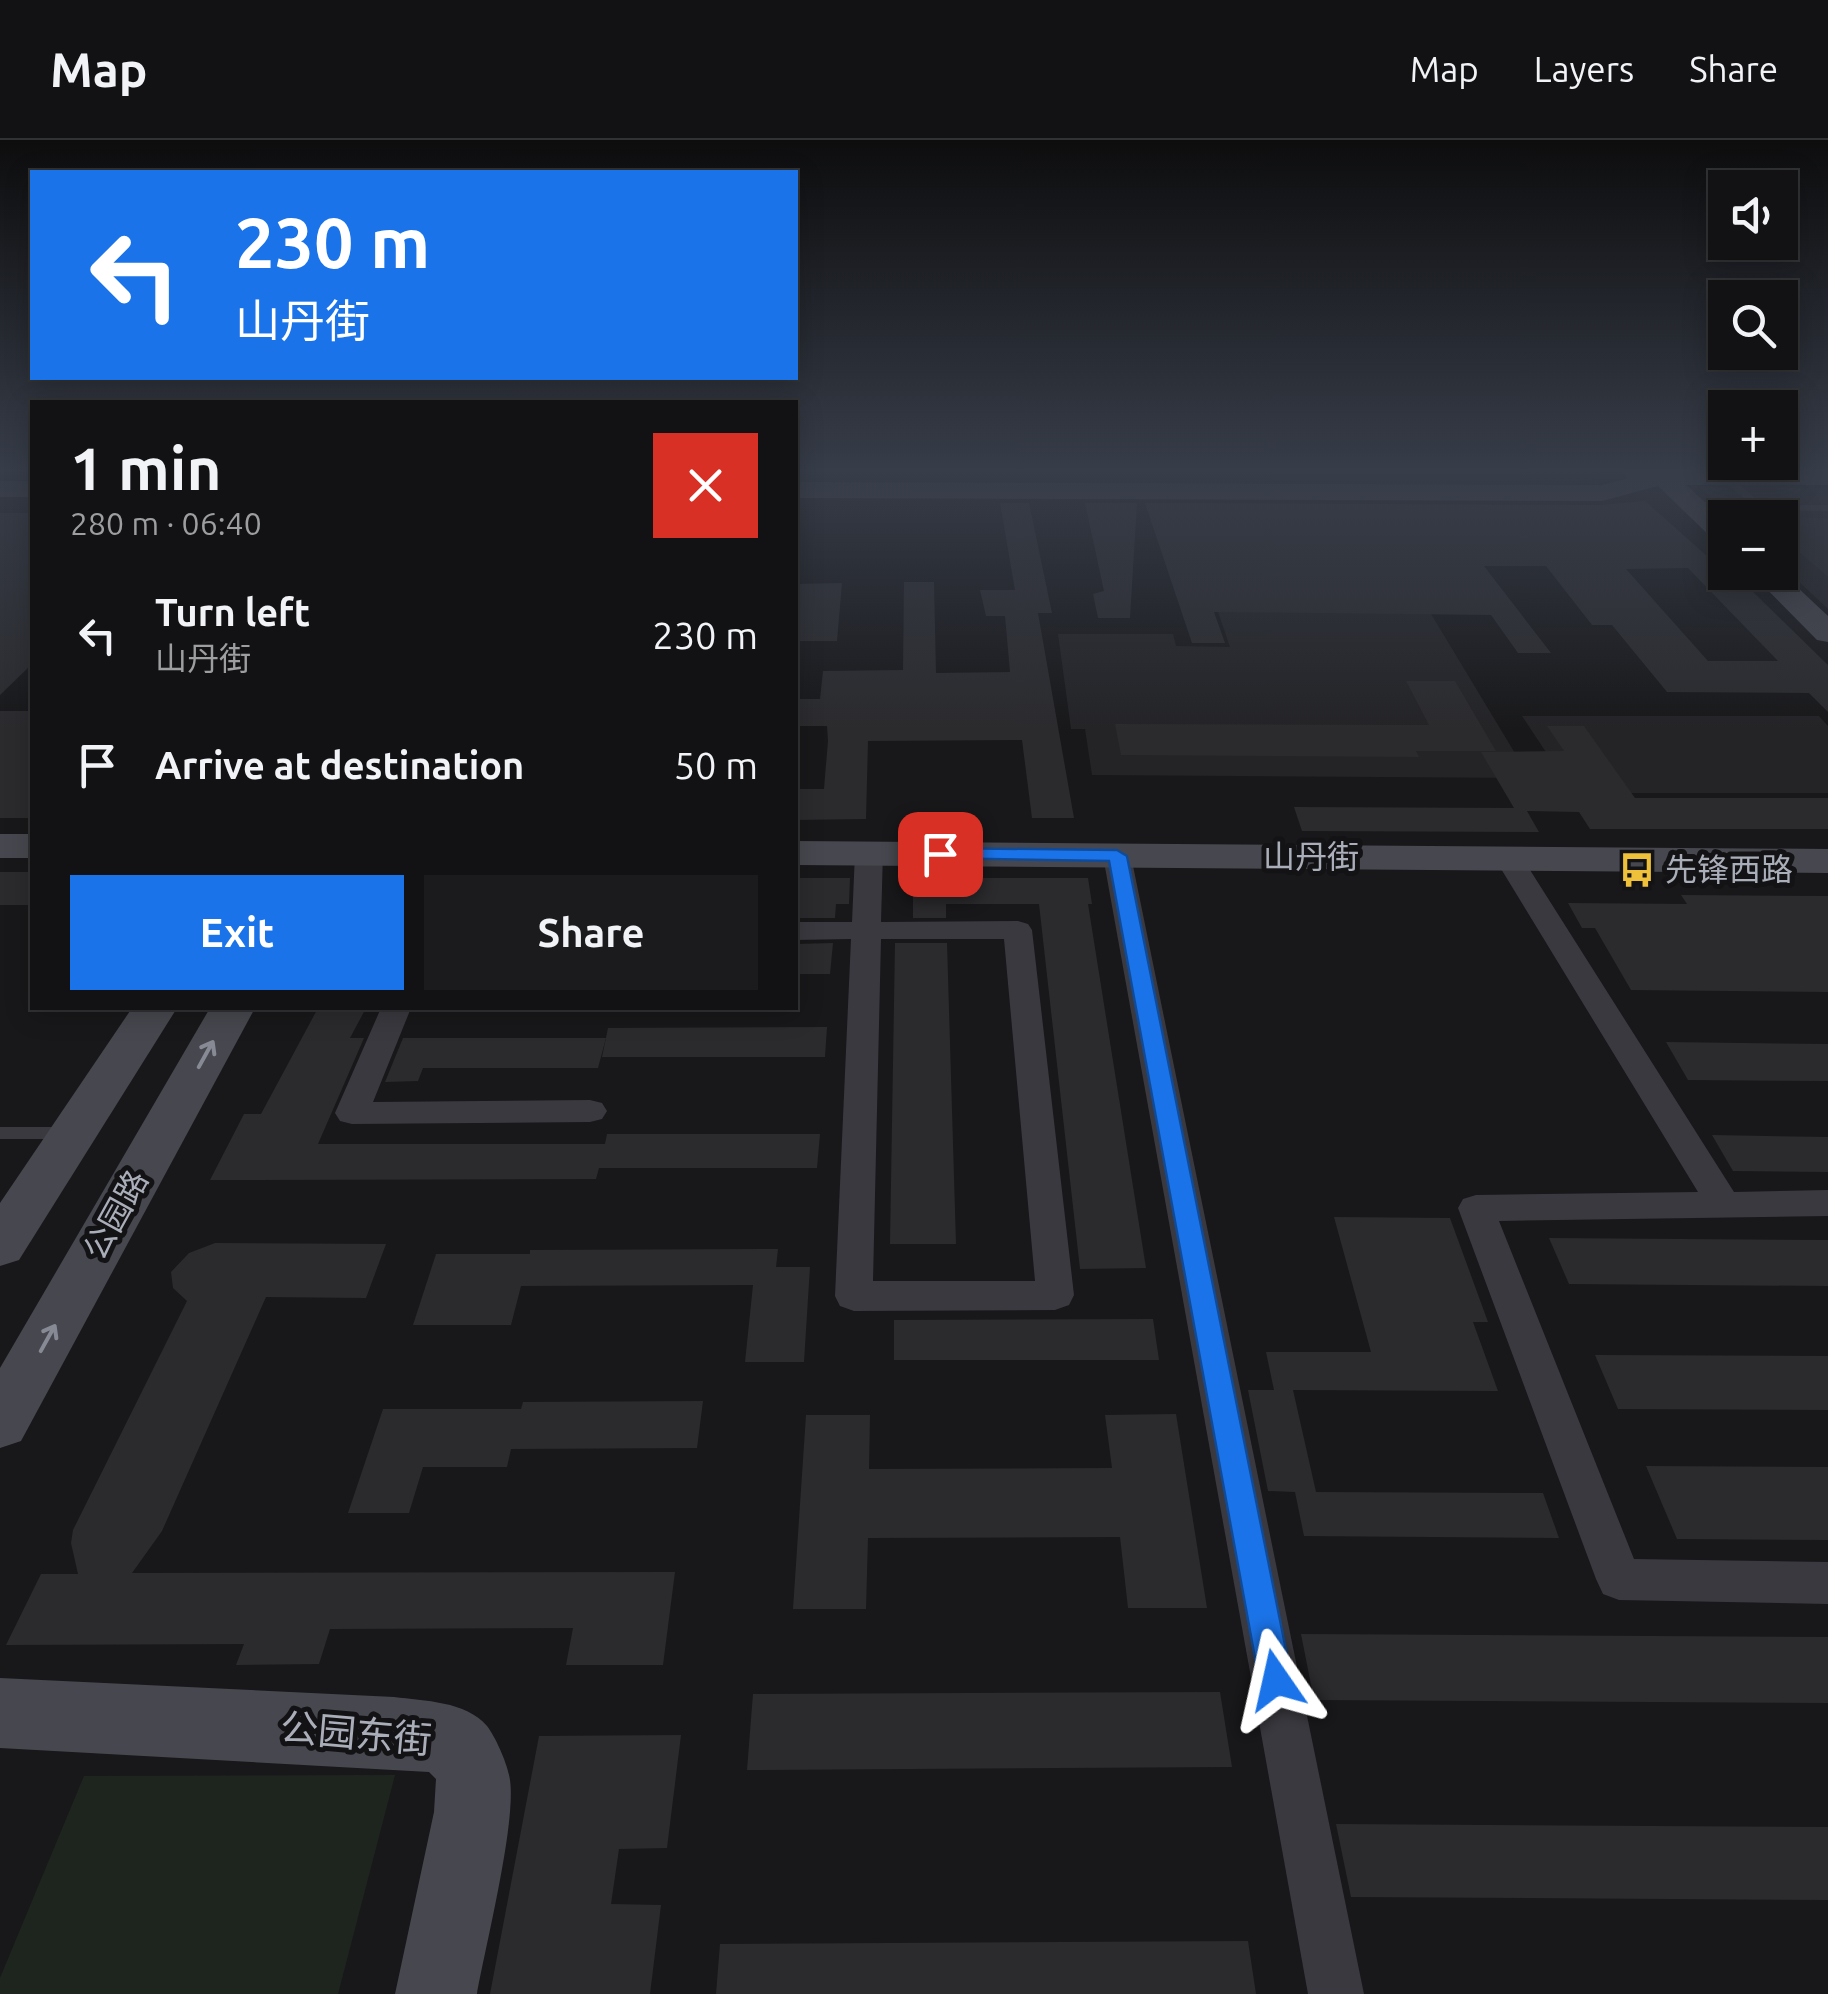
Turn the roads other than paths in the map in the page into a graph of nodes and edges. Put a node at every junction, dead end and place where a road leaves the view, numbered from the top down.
1 (1783, 590) edge
2 (1828, 633) edge
3 (0, 846) edge
4 (30, 846) edge
5 (798, 853) edge
6 (869, 854) junction
7 (1117, 856) junction
8 (1510, 858) junction
9 (1828, 861) edge
10 (798, 930) edge
11 (866, 930) junction
12 (153, 1010) edge
13 (231, 1010) edge
14 (395, 1010) edge
15 (590, 1111) dead end
16 (0, 1133) edge
17 (73, 1133) junction
18 (1828, 1203) edge
19 (1723, 1204) junction
20 (0, 1246) edge
21 (0, 1423) edge
22 (1828, 1583) edge
23 (0, 1713) edge
24 (436, 1994) edge
25 (1336, 1994) edge

1 - 2 street
3 - 4 street
5 - 6 street, 山丹街
6 - 7 street, 山丹街
6 - 11 street
7 - 8 street, 山丹街
7 - 25 street
8 - 9 street, 山丹街
8 - 19 street
10 - 11 street
11 - 11 street
12 - 17 street
21 -> 13 street, 公园路
14 - 15 street
16 - 17 lane
17 - 20 street
18 - 19 street
19 - 22 street
23 - 24 street, 公园东街

